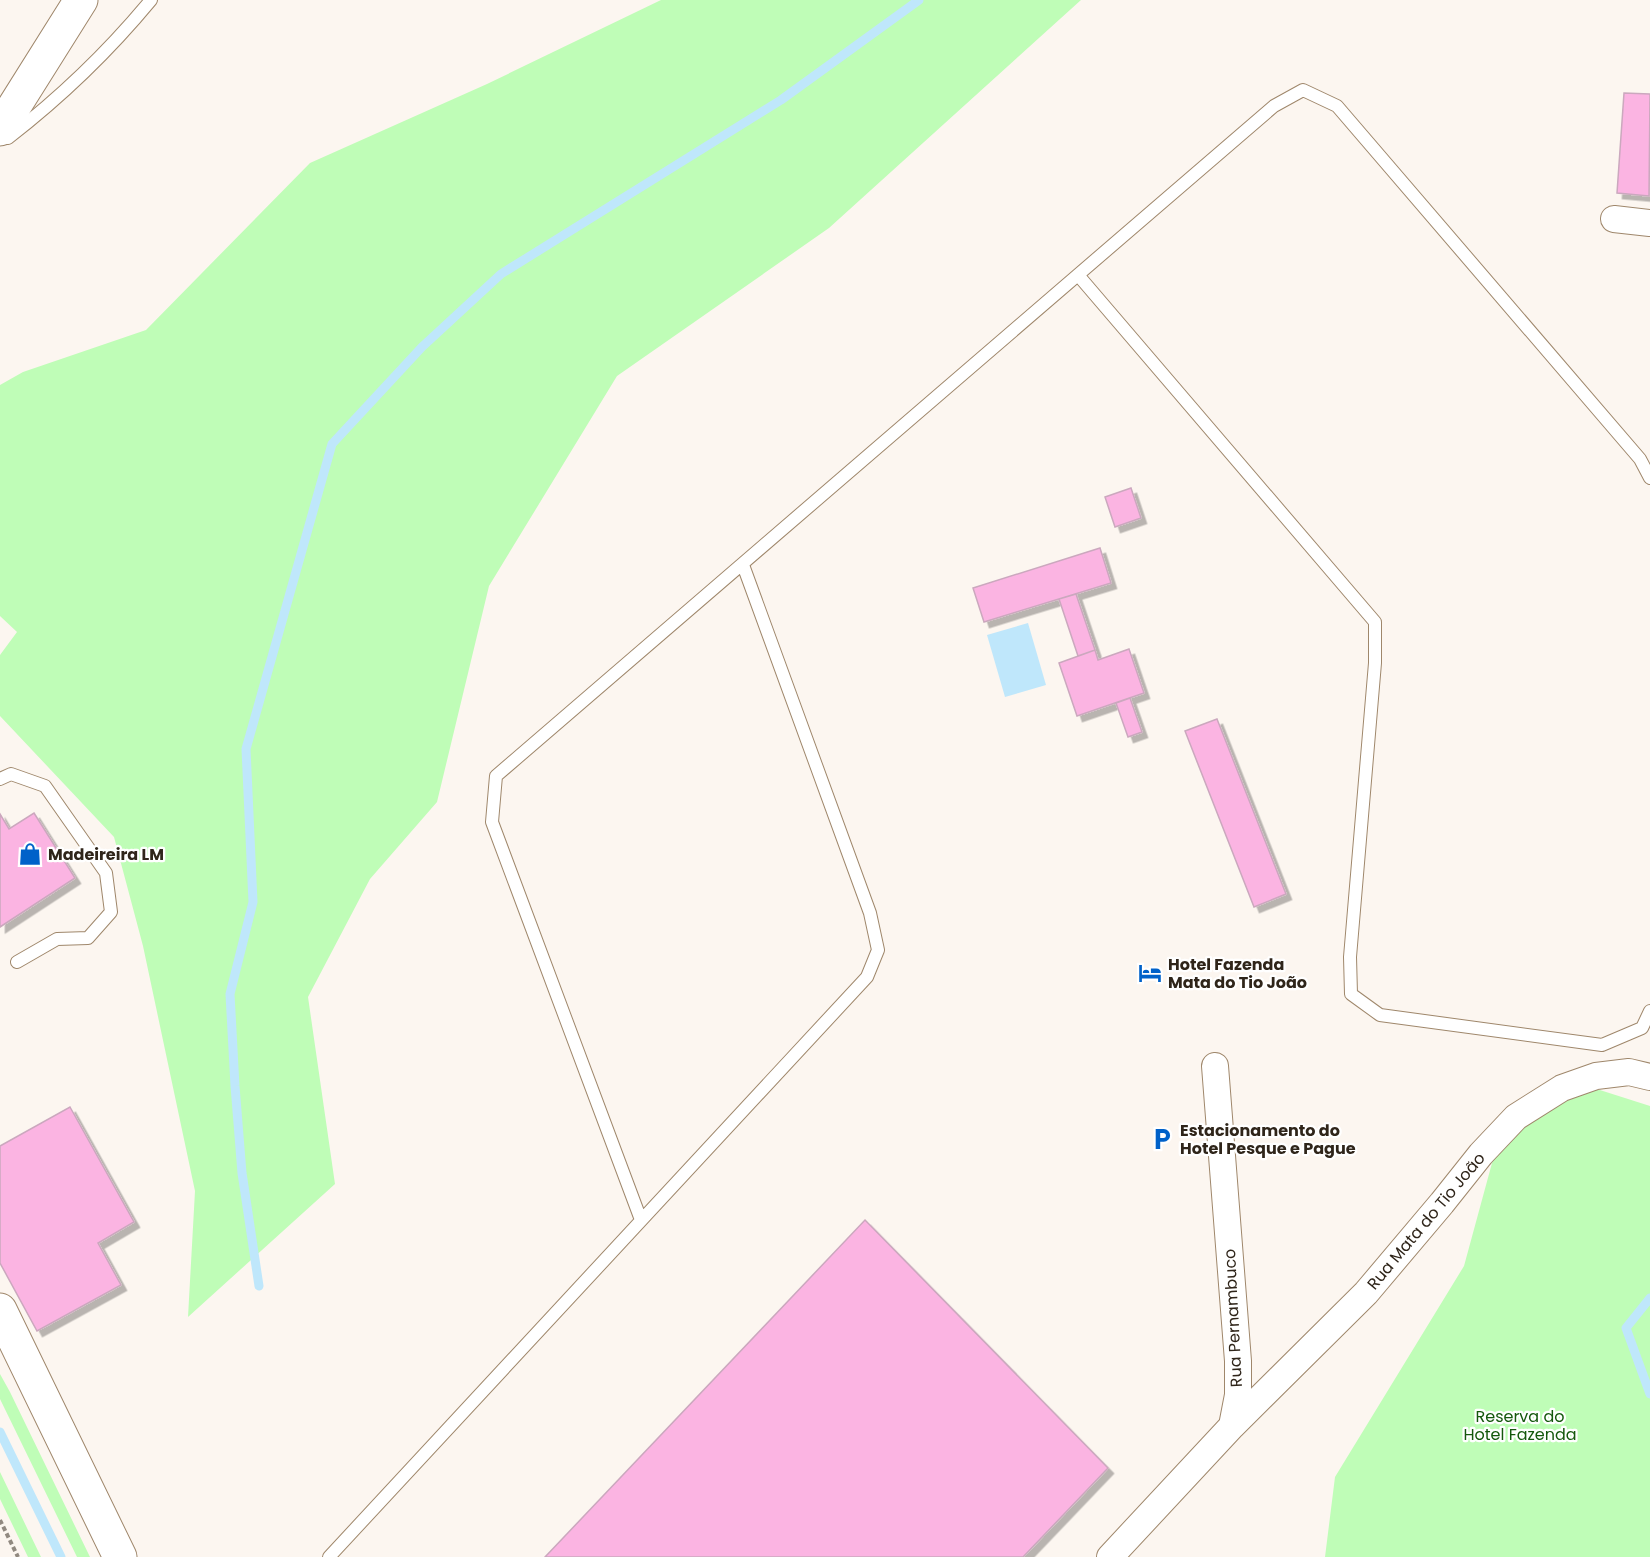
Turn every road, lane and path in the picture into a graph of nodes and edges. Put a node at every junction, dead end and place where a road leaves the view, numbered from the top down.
1 (81, 0) edge
2 (151, 0) edge
3 (0, 129) edge
4 (0, 144) edge
5 (1614, 219) dead end
6 (1650, 223) edge
7 (1078, 275) junction
8 (1650, 478) edge
9 (743, 565) junction
10 (0, 779) edge
11 (17, 962) dead end
12 (1650, 1011) edge
13 (1215, 1066) dead end
14 (1650, 1077) edge
15 (641, 1220) junction
16 (0, 1310) edge
17 (1233, 1426) junction
18 (0, 1520) edge
19 (18, 1557) edge
20 (120, 1557) edge
21 (329, 1557) edge
22 (1110, 1557) edge

1 - 3 main road
2 - 4 lane
5 - 6 street
7 - 8 lane
7 - 9 lane
7 - 12 lane
9 - 15 lane
9 - 15 lane
10 - 11 lane
13 - 17 street, Rua Pernambuco
14 - 17 street, Rua Mata do Tio João
15 - 21 lane
16 - 20 main road
17 - 22 street
18 - 19 path

